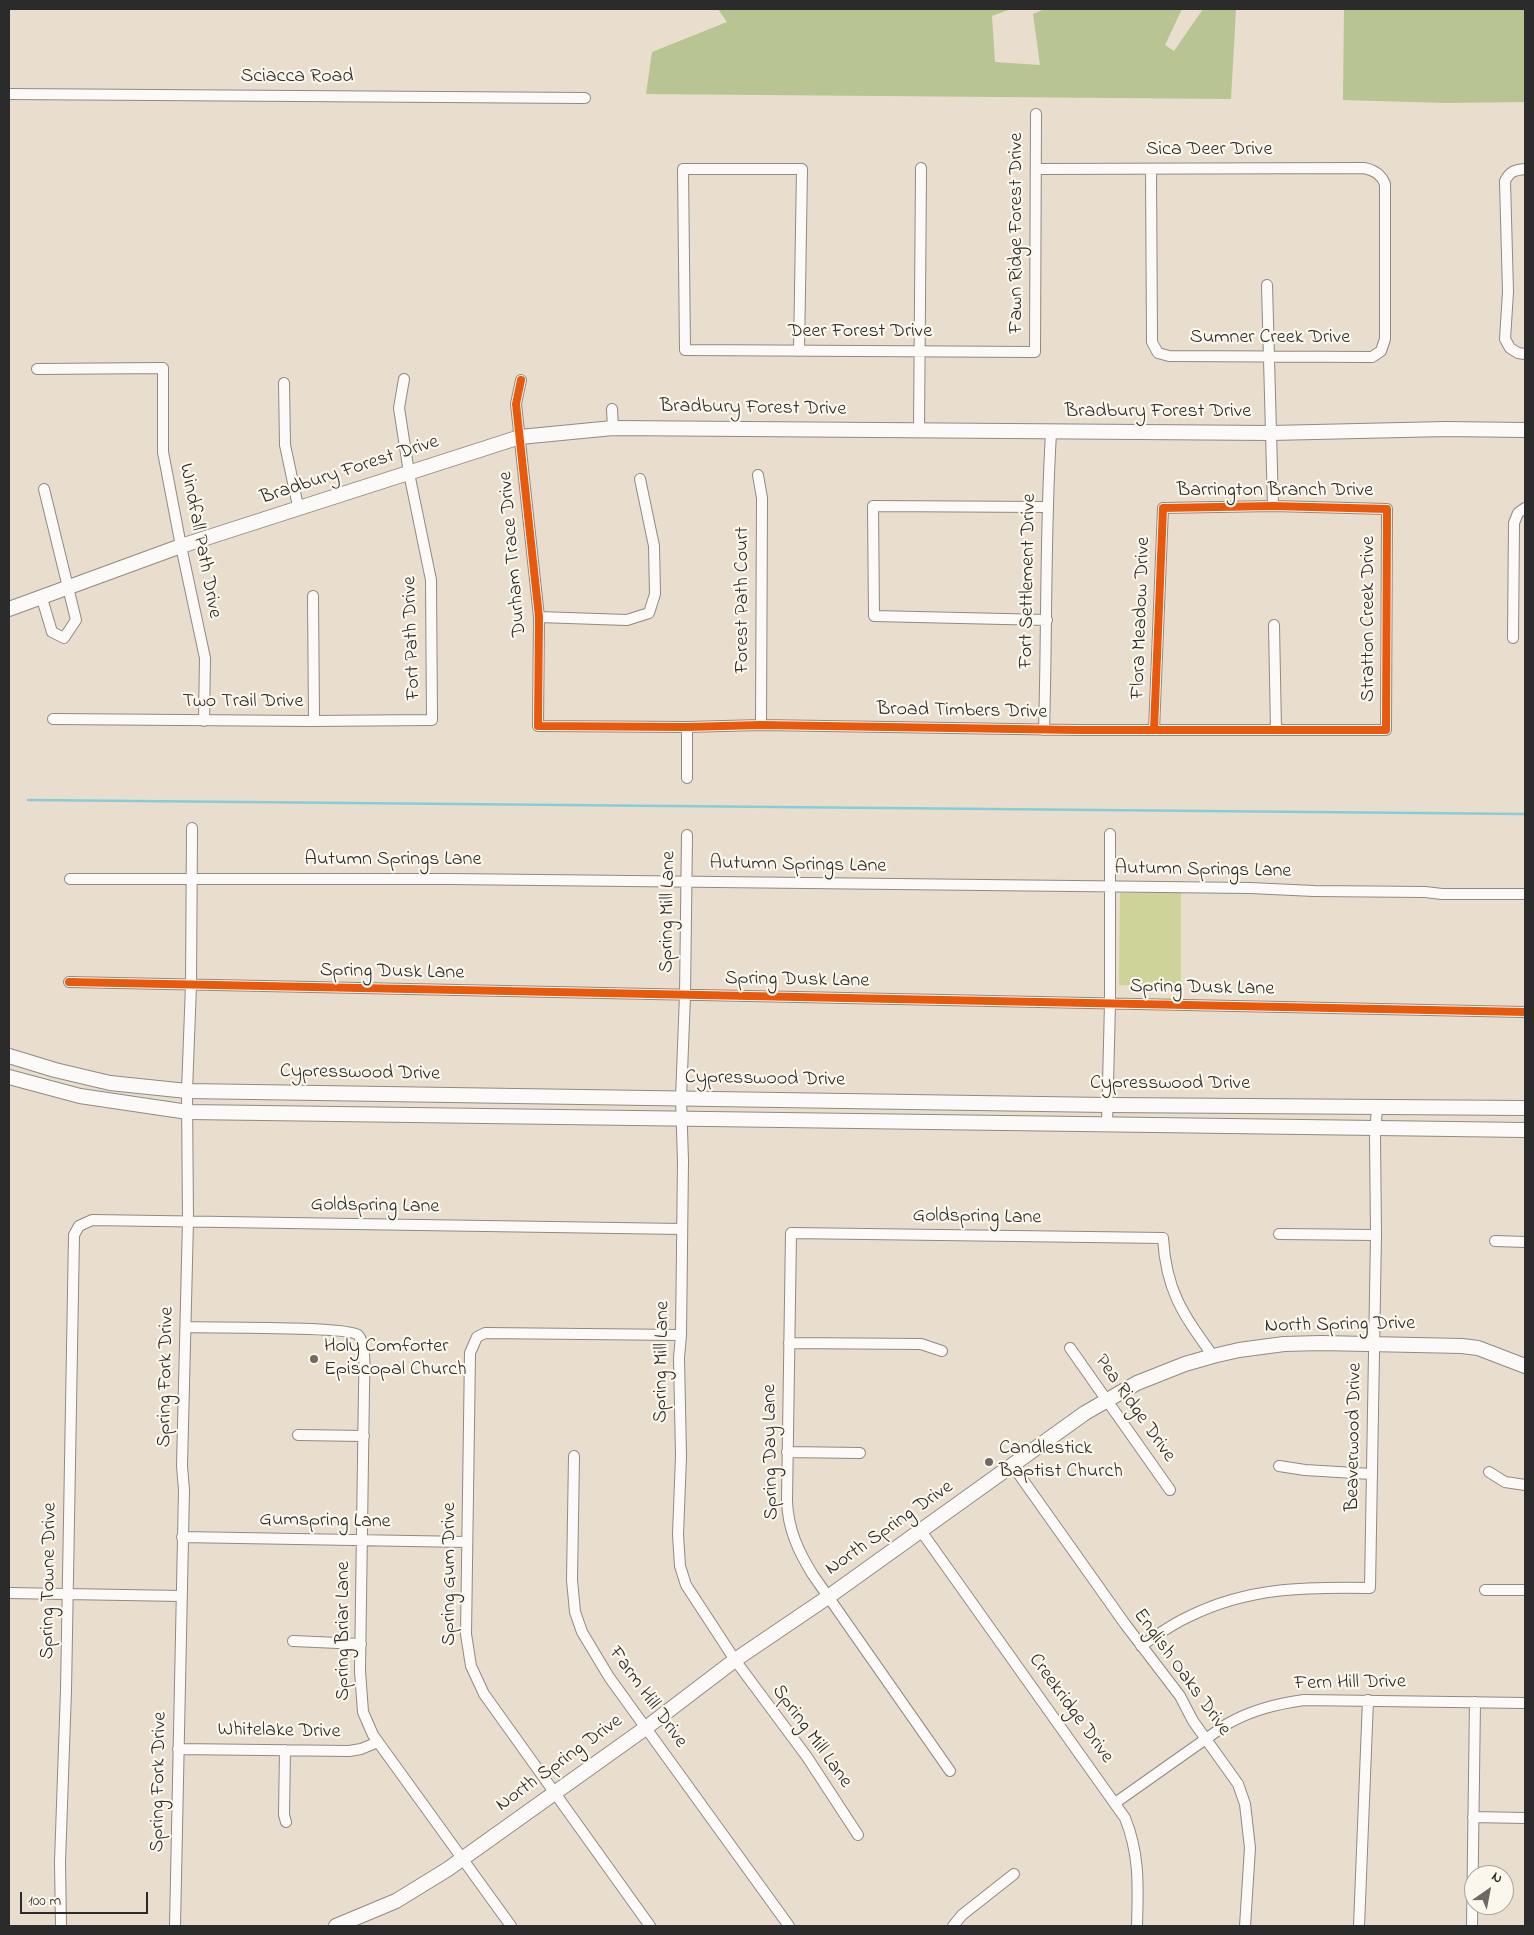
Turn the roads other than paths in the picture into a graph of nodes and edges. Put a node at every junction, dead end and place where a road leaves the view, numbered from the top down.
1 (9, 94) edge
2 (585, 98) dead end
3 (1036, 114) dead end
4 (921, 168) dead end
5 (1036, 169) junction
6 (1151, 169) junction
7 (1525, 169) edge
8 (1267, 285) dead end
9 (799, 351) junction
10 (920, 351) junction
11 (1381, 351) joint
12 (1035, 352) joint
13 (1525, 354) edge
14 (1269, 357) junction
15 (37, 369) dead end
16 (404, 379) dead end
17 (521, 380) dead end
18 (284, 383) dead end
19 (612, 409) dead end
20 (613, 428) junction
21 (1525, 430) edge
22 (919, 431) junction
23 (1051, 433) junction
24 (1271, 433) junction
25 (520, 437) junction
26 (409, 473) junction
27 (758, 475) dead end
28 (640, 479) dead end
29 (44, 489) dead end
30 (1273, 506) junction
31 (1046, 507) junction
32 (303, 508) junction
33 (1162, 508) joint
34 (1387, 509) joint
35 (1522, 511) edge
36 (181, 546) junction
37 (67, 587) junction
38 (44, 595) junction
39 (314, 596) dead end
40 (9, 608) edge
41 (540, 617) junction
42 (1047, 620) junction
43 (1274, 625) dead end
44 (1513, 638) dead end
45 (53, 719) dead end
46 (432, 720) joint
47 (204, 721) junction
48 (310, 721) junction
49 (761, 725) junction
50 (538, 726) joint
51 (687, 727) junction
52 (1044, 730) junction
53 (1154, 730) junction
54 (1276, 730) junction
55 (1386, 730) joint
56 (688, 778) dead end
57 (192, 828) dead end
58 (1110, 834) dead end
59 (688, 835) dead end
60 (193, 878) junction
61 (70, 879) dead end
62 (687, 882) junction
63 (1109, 886) junction
64 (1525, 894) edge
65 (68, 982) dead end
66 (191, 985) junction
67 (686, 995) junction
68 (1110, 1004) junction
69 (1525, 1012) edge
70 (9, 1056) edge
71 (9, 1077) edge
72 (187, 1091) junction
73 (428, 1095) junction
74 (682, 1098) junction
75 (894, 1102) junction
76 (1107, 1105) junction
77 (1377, 1107) junction
78 (1525, 1108) edge
79 (188, 1112) junction
80 (427, 1115) junction
81 (681, 1119) junction
82 (895, 1122) junction
83 (1108, 1124) junction
84 (1376, 1128) junction
85 (1525, 1130) edge
86 (188, 1221) junction
87 (682, 1229) junction
88 (791, 1233) joint
89 (1279, 1234) dead end
90 (74, 1235) joint
91 (1376, 1235) junction
92 (1495, 1241) dead end
93 (1525, 1242) edge
94 (186, 1328) junction
95 (681, 1335) junction
96 (789, 1343) junction
97 (1374, 1344) junction
98 (1070, 1348) dead end
99 (942, 1351) dead end
100 (1213, 1356) junction
101 (1525, 1366) edge
102 (1107, 1400) junction
103 (298, 1435) dead end
104 (364, 1436) junction
105 (788, 1452) junction
106 (860, 1453) dead end
107 (574, 1456) dead end
108 (1012, 1466) junction
109 (1278, 1466) dead end
110 (1489, 1472) dead end
111 (1371, 1474) junction
112 (1525, 1485) edge
113 (1170, 1490) dead end
114 (921, 1531) junction
115 (182, 1537) junction
116 (362, 1540) junction
117 (467, 1542) junction
118 (1484, 1590) dead end
119 (1525, 1590) edge
120 (9, 1593) edge
121 (67, 1594) junction
122 (181, 1596) junction
123 (828, 1597) junction
124 (293, 1642) dead end
125 (361, 1644) junction
126 (1141, 1646) junction
127 (735, 1660) junction
128 (1368, 1700) junction
129 (1475, 1702) junction
130 (1525, 1703) edge
131 (647, 1727) junction
132 (1207, 1738) junction
133 (378, 1742) junction
134 (178, 1748) junction
135 (285, 1750) junction
136 (950, 1771) dead end
137 (554, 1792) junction
138 (1115, 1803) junction
139 (1473, 1816) junction
140 (1525, 1818) edge
141 (286, 1822) dead end
142 (858, 1835) dead end
143 (463, 1858) junction
144 (1014, 1874) dead end
145 (62, 1926) edge
146 (175, 1926) edge
147 (336, 1926) edge
148 (511, 1926) edge
149 (650, 1926) edge
150 (789, 1926) edge
151 (953, 1926) edge
152 (1137, 1926) edge
153 (1245, 1926) edge
154 (1359, 1926) edge
155 (1472, 1926) edge

1 - 2 street, Sciacca Road
3 - 5 street, Fawn Ridge Forest Drive
4 - 10 street
5 - 6 street, Sica Deer Drive
5 - 12 street, Fawn Ridge Forest Drive
6 - 11 street, Sica Deer Drive
6 - 14 street, Sumner Creek Drive
7 - 13 street
8 - 14 street
9 - 9 street, Deer Forest Drive
9 - 10 street, Deer Forest Drive
10 - 12 street, Deer Forest Drive
10 - 22 street
11 - 14 street, Sumner Creek Drive
14 - 24 street
15 - 36 street, Windfall Path Drive
16 - 26 street, Fort Path Drive
17 - 25 street, Durham Trace Drive
18 - 32 street
19 - 20 street
20 - 22 main road, Bradbury Forest Drive
20 - 25 main road, Bradbury Forest Drive
21 - 24 main road, Bradbury Forest Drive
22 - 23 main road, Bradbury Forest Drive
23 - 24 main road, Bradbury Forest Drive
23 - 31 street, Fort Settlement Drive
24 - 30 street
25 - 26 main road, Bradbury Forest Drive
25 - 41 street, Durham Trace Drive
26 - 32 main road, Bradbury Forest Drive
26 - 46 street, Fort Path Drive
27 - 49 street, Forest Path Court
28 - 41 street
29 - 37 street
30 - 33 street, Barrington Branch Drive
30 - 34 street, Barrington Branch Drive
31 - 42 street, Fort Settlement Drive
31 - 42 street
32 - 36 main road, Bradbury Forest Drive
33 - 53 street, Flora Meadow Drive
34 - 55 street, Stratton Creek Drive
35 - 44 street
36 - 37 main road, Bradbury Forest Drive
36 - 47 street, Windfall Path Drive
37 - 38 main road, Bradbury Forest Drive
37 - 38 street
38 - 40 main road, Bradbury Forest Drive
39 - 48 street
41 - 50 street, Durham Trace Drive
42 - 52 street, Fort Settlement Drive
43 - 54 street
45 - 47 street, Two Trail Drive
46 - 48 street, Two Trail Drive
47 - 48 street, Two Trail Drive
49 - 51 street, Broad Timbers Drive
49 - 52 street, Broad Timbers Drive
50 - 51 street, Broad Timbers Drive
51 - 56 street
52 - 53 street, Broad Timbers Drive
53 - 54 street, Broad Timbers Drive
54 - 55 street, Broad Timbers Drive
57 - 60 street, Spring Fork Drive
58 - 63 street
59 - 62 street, Spring Mill Lane
60 - 61 street, Autumn Springs Lane
60 - 62 street, Autumn Springs Lane
60 - 66 street, Spring Fork Drive
62 - 63 street, Autumn Springs Lane
62 - 67 street, Spring Mill Lane
63 - 64 street, Autumn Springs Lane
63 - 68 street
65 - 66 street, Spring Dusk Lane
66 - 67 street, Spring Dusk Lane
66 - 72 street, Spring Fork Drive
67 - 68 street, Spring Dusk Lane
67 - 74 street, Spring Mill Lane
68 - 69 street, Spring Dusk Lane
68 - 76 street
70 - 72 main road, Cypresswood Drive
71 - 79 main road, Cypresswood Drive
72 - 73 main road, Cypresswood Drive
72 - 79 street, Spring Fork Drive
73 - 74 main road, Cypresswood Drive
73 - 80 main road
74 - 75 main road, Cypresswood Drive
74 - 81 street, Spring Mill Lane
75 - 76 main road, Cypresswood Drive
75 - 82 main road
76 - 77 main road, Cypresswood Drive
76 - 83 street
77 - 78 main road, Cypresswood Drive
77 - 84 street, Beaverwood Drive
79 - 80 main road, Cypresswood Drive
79 - 86 street, Spring Fork Drive
80 - 81 main road, Cypresswood Drive
81 - 82 main road, Cypresswood Drive
81 - 87 street, Spring Mill Lane
82 - 83 main road, Cypresswood Drive
83 - 84 main road, Cypresswood Drive
84 - 85 main road, Cypresswood Drive
84 - 91 street, Beaverwood Drive
86 - 87 street, Goldspring Lane
86 - 90 street, Goldspring Lane
86 - 94 street, Spring Fork Drive
87 - 95 street, Spring Mill Lane
88 - 96 street, Spring Day Lane
88 - 100 street, Goldspring Lane
89 - 91 street
90 - 121 street, Spring Towne Drive
91 - 97 street, Beaverwood Drive
92 - 93 street
94 - 104 street, Spring Briar Lane
94 - 115 street, Spring Fork Drive
95 - 117 street, Spring Gum Drive
95 - 127 street, Spring Mill Lane
96 - 99 street
96 - 105 street, Spring Day Lane
97 - 100 main road, North Spring Drive
97 - 101 main road, North Spring Drive
97 - 111 street, Beaverwood Drive
98 - 102 street, Pea Ridge Drive
100 - 102 main road, North Spring Drive
102 - 108 main road, North Spring Drive
102 - 113 street, Pea Ridge Drive
103 - 104 street
104 - 116 street, Spring Briar Lane
105 - 106 street
105 - 123 street, Spring Day Lane
107 - 131 street, Farm Hill Drive
108 - 114 main road, North Spring Drive
108 - 126 street, English Oaks Drive
109 - 111 street
110 - 112 street
111 - 126 street, Beaverwood Drive
114 - 123 main road, North Spring Drive
114 - 138 street, Creekridge Drive
115 - 116 street, Gumspring Lane
115 - 122 street, Spring Fork Drive
116 - 117 street, Gumspring Lane
116 - 125 street, Spring Briar Lane
117 - 137 street, Spring Gum Drive
118 - 119 street
120 - 121 street
121 - 122 street
121 - 145 street, Spring Towne Drive
122 - 134 street, Spring Fork Drive
123 - 127 main road, North Spring Drive
123 - 136 street, Spring Day Lane
124 - 125 street
125 - 133 street, Spring Briar Lane
126 - 132 street, English Oaks Drive
127 - 131 main road, North Spring Drive
127 - 142 street, Spring Mill Lane
128 - 129 street, Fern Hill Drive
128 - 132 street, Fern Hill Drive
128 - 154 street
129 - 130 street, Fern Hill Drive
129 - 139 street
131 - 137 main road, North Spring Drive
131 - 150 street, Farm Hill Drive
132 - 138 street, Fern Hill Drive
132 - 153 street, English Oaks Drive
133 - 135 street, Whitelake Drive
133 - 143 street, Spring Briar Lane
134 - 135 street, Whitelake Drive
134 - 146 street, Spring Fork Drive
135 - 141 street
137 - 143 main road, North Spring Drive
137 - 149 street, Spring Gum Drive
138 - 152 street, Creekridge Drive
139 - 140 street
139 - 155 street
143 - 147 main road, North Spring Drive
143 - 148 street, Spring Briar Lane
144 - 151 street

